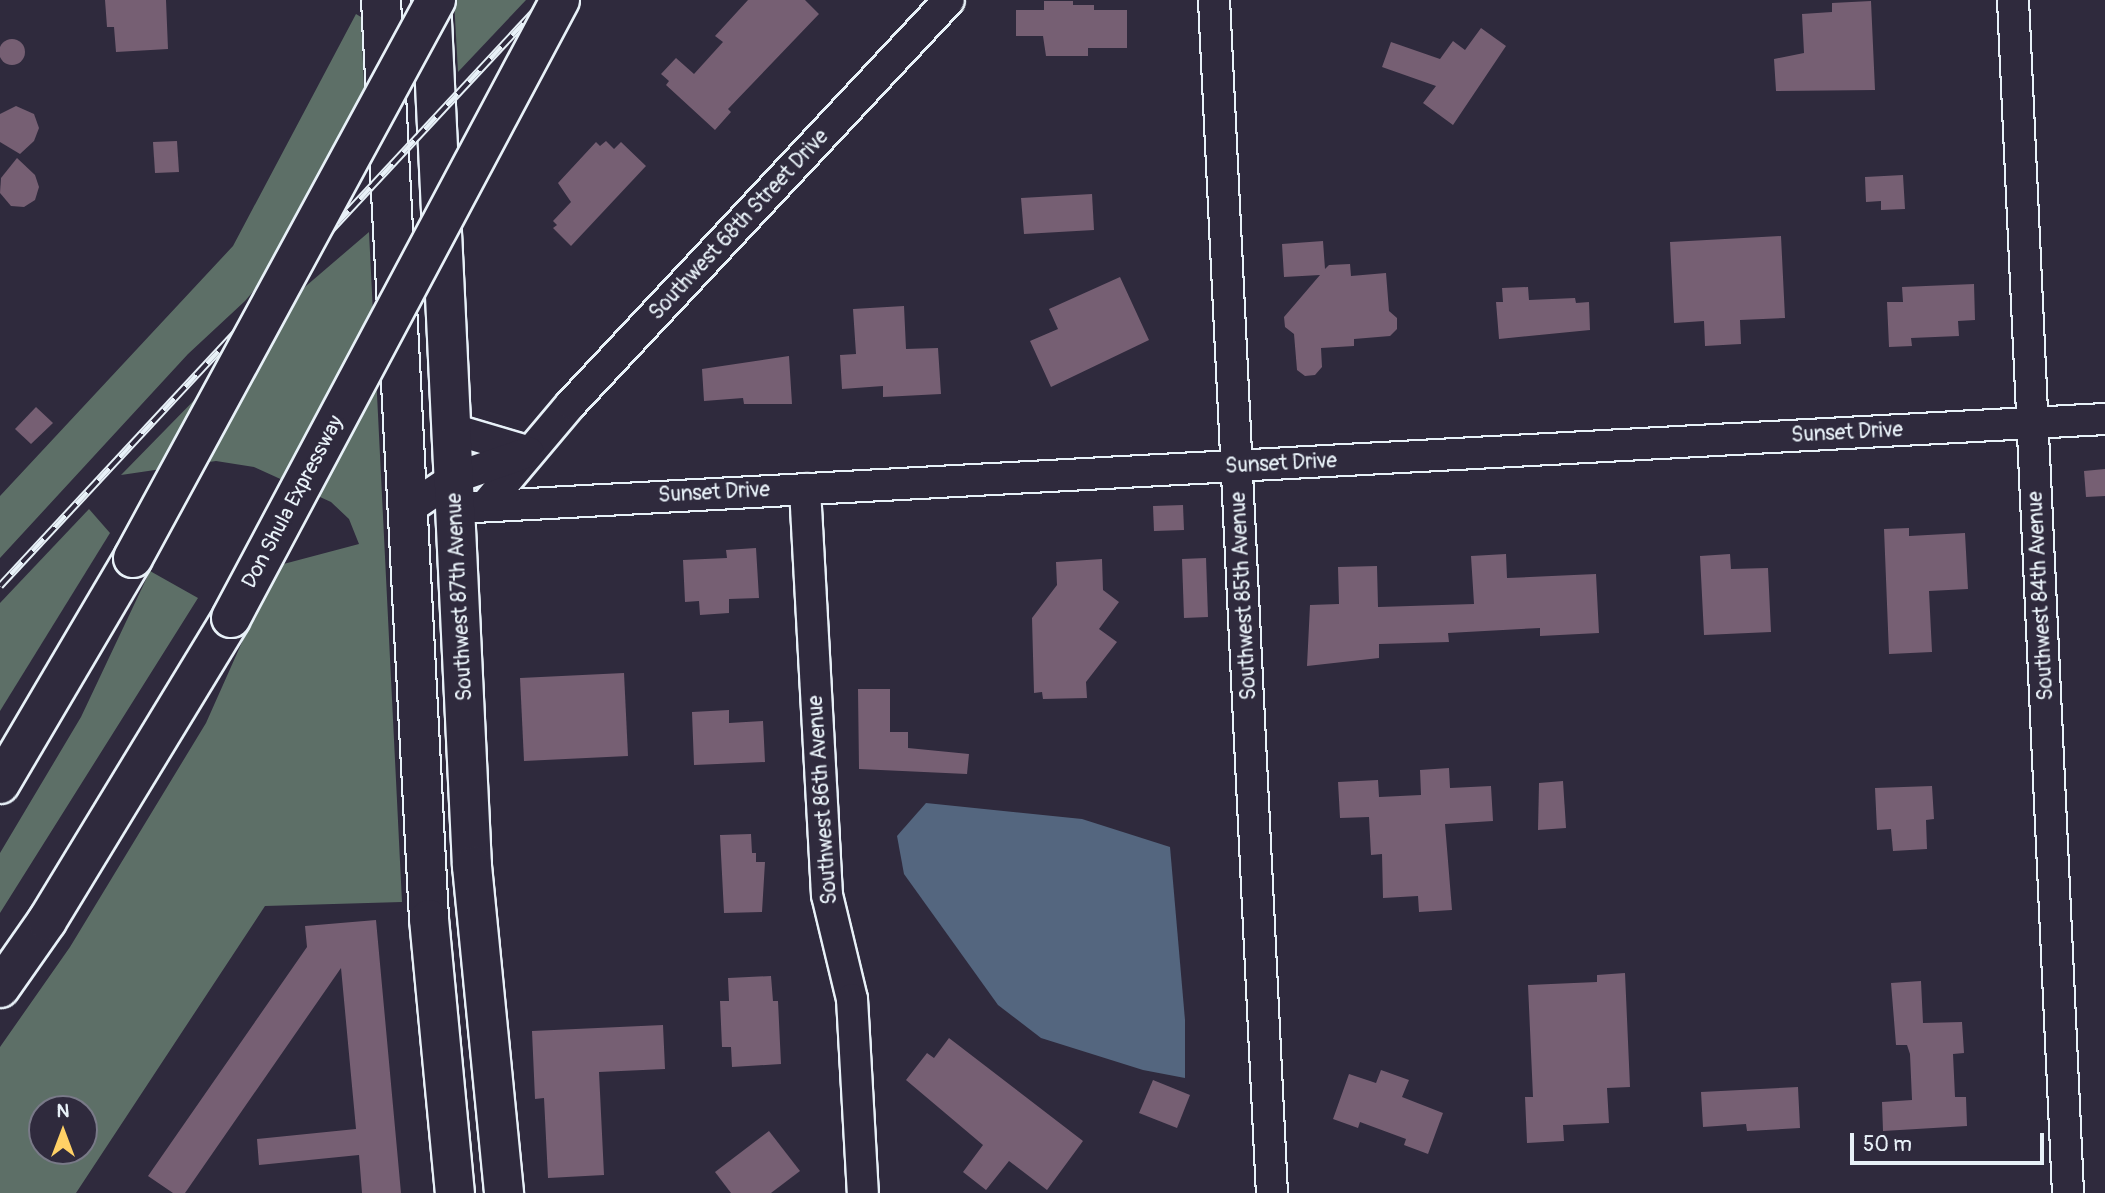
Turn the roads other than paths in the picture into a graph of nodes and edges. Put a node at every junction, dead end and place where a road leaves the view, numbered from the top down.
1 (381, 0) edge
2 (434, 0) edge
3 (560, 0) edge
4 (949, 0) edge
5 (1214, 0) edge
6 (2014, 0) edge
7 (2105, 419) edge
8 (2033, 423) junction
9 (452, 429) junction
10 (530, 452) junction
11 (1237, 466) junction
12 (805, 489) junction
13 (465, 497) junction
14 (571, 500) junction
15 (407, 510) junction
16 (0, 784) edge
17 (472, 866) junction
18 (429, 919) junction
19 (0, 988) edge
20 (455, 1193) edge
21 (504, 1193) edge
22 (863, 1193) edge
23 (1272, 1193) edge
24 (2068, 1193) edge

1 - 15 main road
2 - 9 main road, Southwest 87th Avenue
2 - 16 main road, bridge
3 - 19 main road, Don Shula Expressway, bridge
4 - 10 street, Southwest 68th Street Drive
5 - 11 street, Southwest 85th Avenue
6 - 8 street, Southwest 84th Avenue
7 - 8 street, Sunset Drive
8 - 11 street, Sunset Drive
8 - 24 street, Southwest 84th Avenue
9 - 10 street
9 - 13 main road, Southwest 87th Avenue
10 - 13 street, Southwest 68th Street Drive
10 - 13 street, Southwest 68th Street Drive
10 - 14 street
11 - 12 street, Sunset Drive
11 - 23 street, Southwest 85th Avenue
12 - 14 street, Sunset Drive
12 - 22 street, Southwest 86th Avenue
13 - 14 street, Sunset Drive
13 - 15 main road
13 - 17 main road, Southwest 87th Avenue
15 - 18 main road
17 - 18 main road
17 - 21 main road, Southwest 87th Avenue
18 - 20 main road

